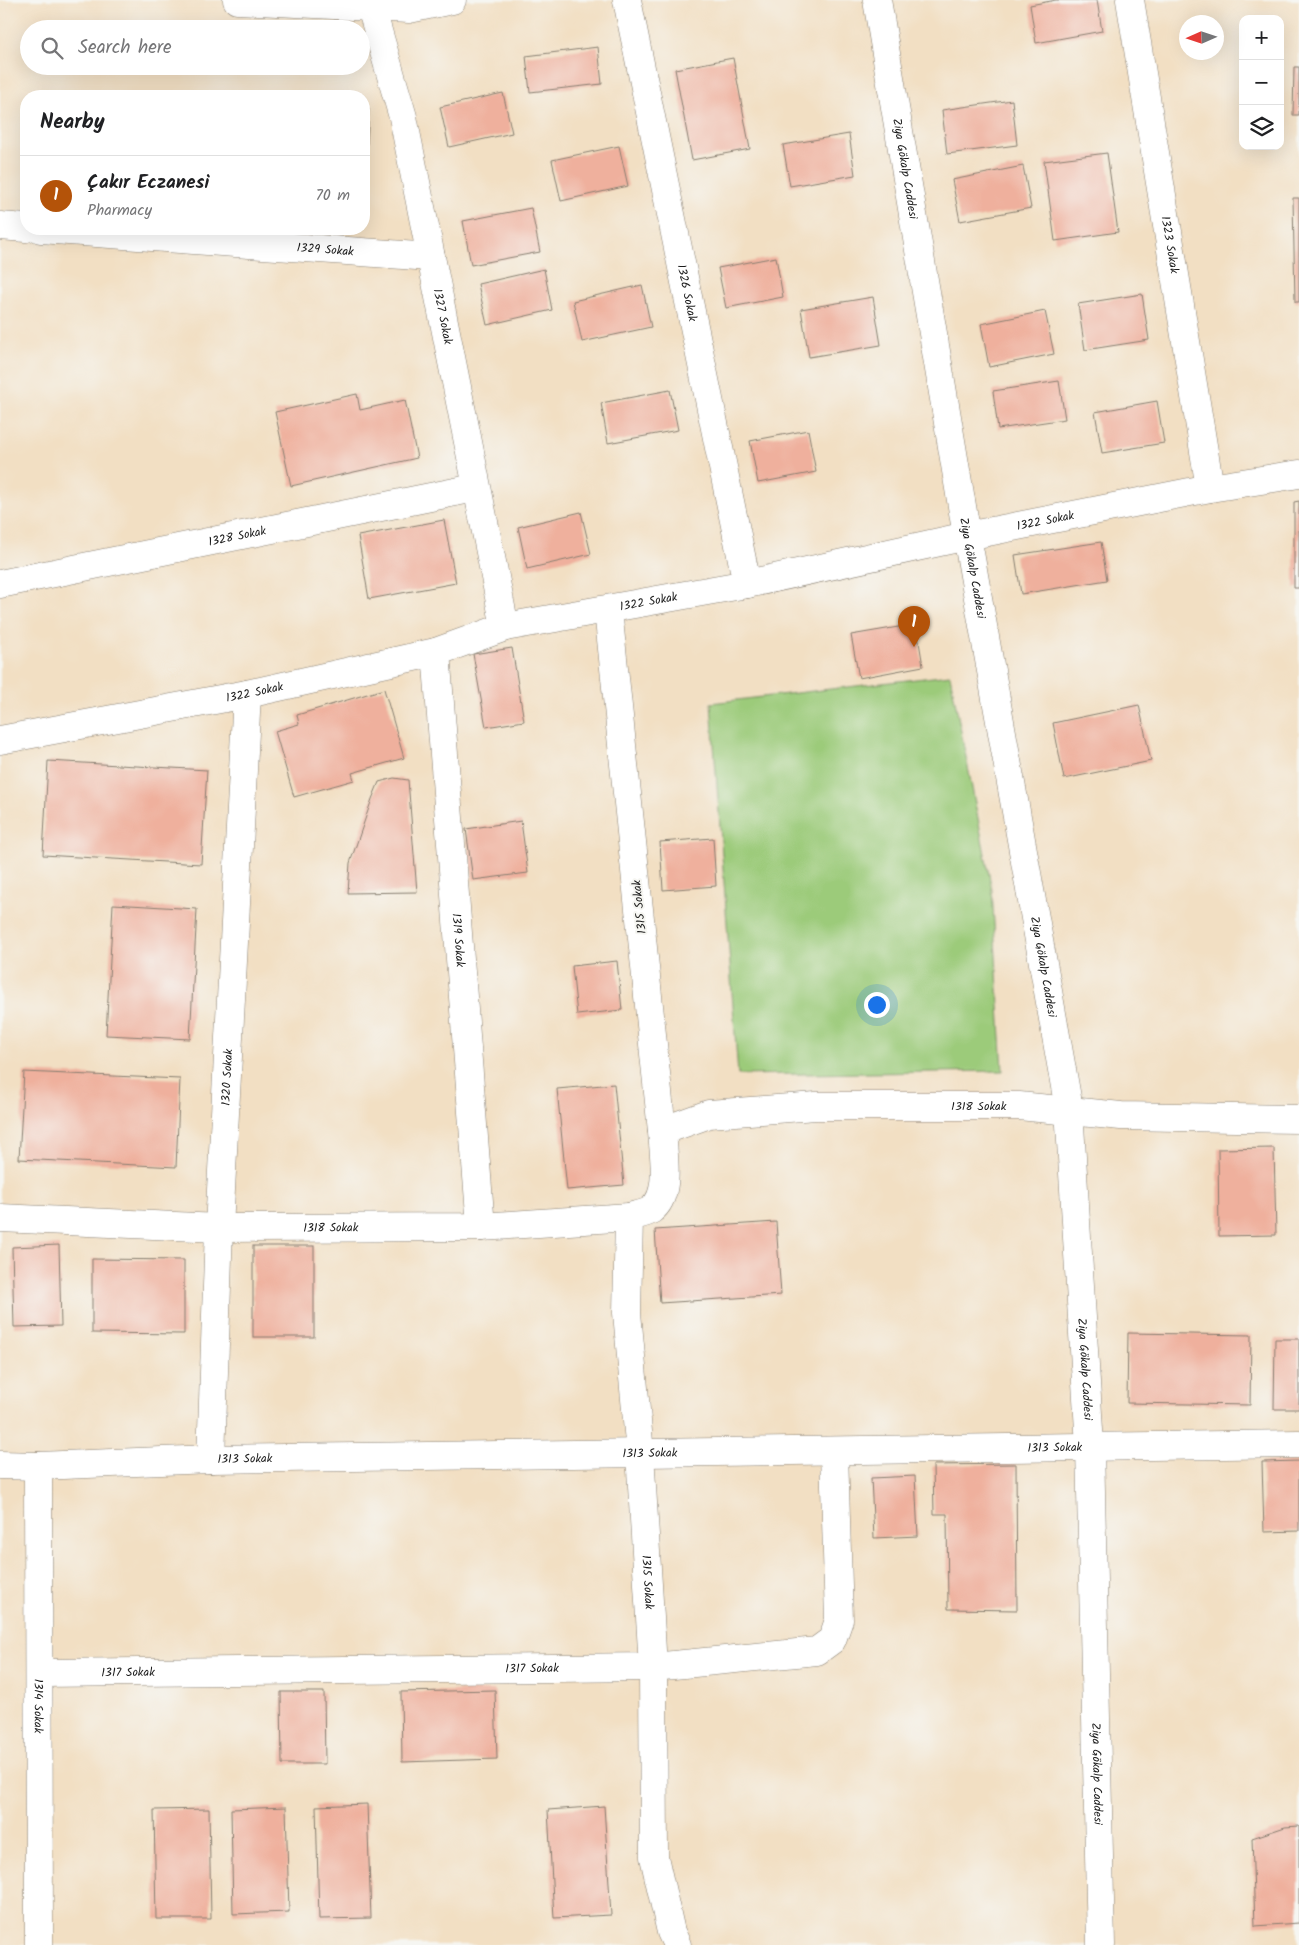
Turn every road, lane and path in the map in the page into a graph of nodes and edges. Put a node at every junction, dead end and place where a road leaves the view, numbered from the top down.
1 (237, 0) edge
2 (452, 0) edge
3 (627, 0) edge
4 (877, 0) edge
5 (1130, 0) edge
6 (371, 7) junction
7 (0, 226) edge
8 (20, 228) edge
9 (125, 235) edge
10 (431, 257) junction
11 (1299, 474) edge
12 (475, 488) junction
13 (1210, 488) junction
14 (967, 536) junction
15 (0, 584) edge
16 (747, 584) junction
17 (608, 610) junction
18 (505, 628) junction
19 (436, 652) junction
20 (247, 694) junction
21 (0, 740) edge
22 (1069, 1110) junction
23 (1299, 1119) edge
24 (662, 1131) junction
25 (658, 1203) joint
26 (629, 1217) junction
27 (0, 1218) edge
28 (219, 1228) junction
29 (482, 1228) junction
30 (1299, 1444) edge
31 (1090, 1446) junction
32 (834, 1452) junction
33 (640, 1453) junction
34 (211, 1459) junction
35 (0, 1465) edge
36 (38, 1466) junction
37 (653, 1667) junction
38 (40, 1673) junction
39 (39, 1945) edge
40 (677, 1945) edge
41 (1101, 1945) edge

1 - 6 street
2 - 6 street
3 - 16 street, 1326 Sokak
4 - 14 street, Ziya Gökalp Caddesi
5 - 13 street, 1323 Sokak
6 - 10 street, 1327 Sokak
7 - 8 street
9 - 10 street, 1329 Sokak
10 - 12 street, 1327 Sokak
11 - 13 street, 1322 Sokak
12 - 15 street, 1328 Sokak
12 - 18 street, 1327 Sokak
13 - 14 street, 1322 Sokak
14 - 16 street, 1322 Sokak
14 - 22 street, Ziya Gökalp Caddesi
16 - 17 street, 1322 Sokak
17 - 18 street, 1322 Sokak
17 - 24 street, 1315 Sokak
18 - 19 street, 1322 Sokak
19 - 20 street, 1322 Sokak
19 - 29 street, 1319 Sokak
20 - 21 street, 1322 Sokak
20 - 28 street, 1320 Sokak
22 - 23 street, 1318 Sokak
22 - 24 street, 1318 Sokak
22 - 31 street, Ziya Gökalp Caddesi
24 - 25 street, 1315 Sokak
25 - 26 street, 1318 Sokak
26 - 29 street, 1318 Sokak
26 - 33 street, 1315 Sokak
27 - 28 street, 1318 Sokak
28 - 29 street, 1318 Sokak
28 - 34 street, 1320 Sokak
30 - 31 street, 1313 Sokak
31 - 32 street, 1313 Sokak
31 - 41 street, Ziya Gökalp Caddesi
32 - 33 street, 1313 Sokak
32 - 37 street, 1317 Sokak
33 - 34 street, 1313 Sokak
33 - 37 street, 1315 Sokak
34 - 36 street, 1313 Sokak
35 - 36 street, 1313 Sokak
36 - 38 street, 1314 Sokak
37 - 38 street, 1317 Sokak
37 - 40 street, 1315 Sokak
38 - 39 street, 1314 Sokak

